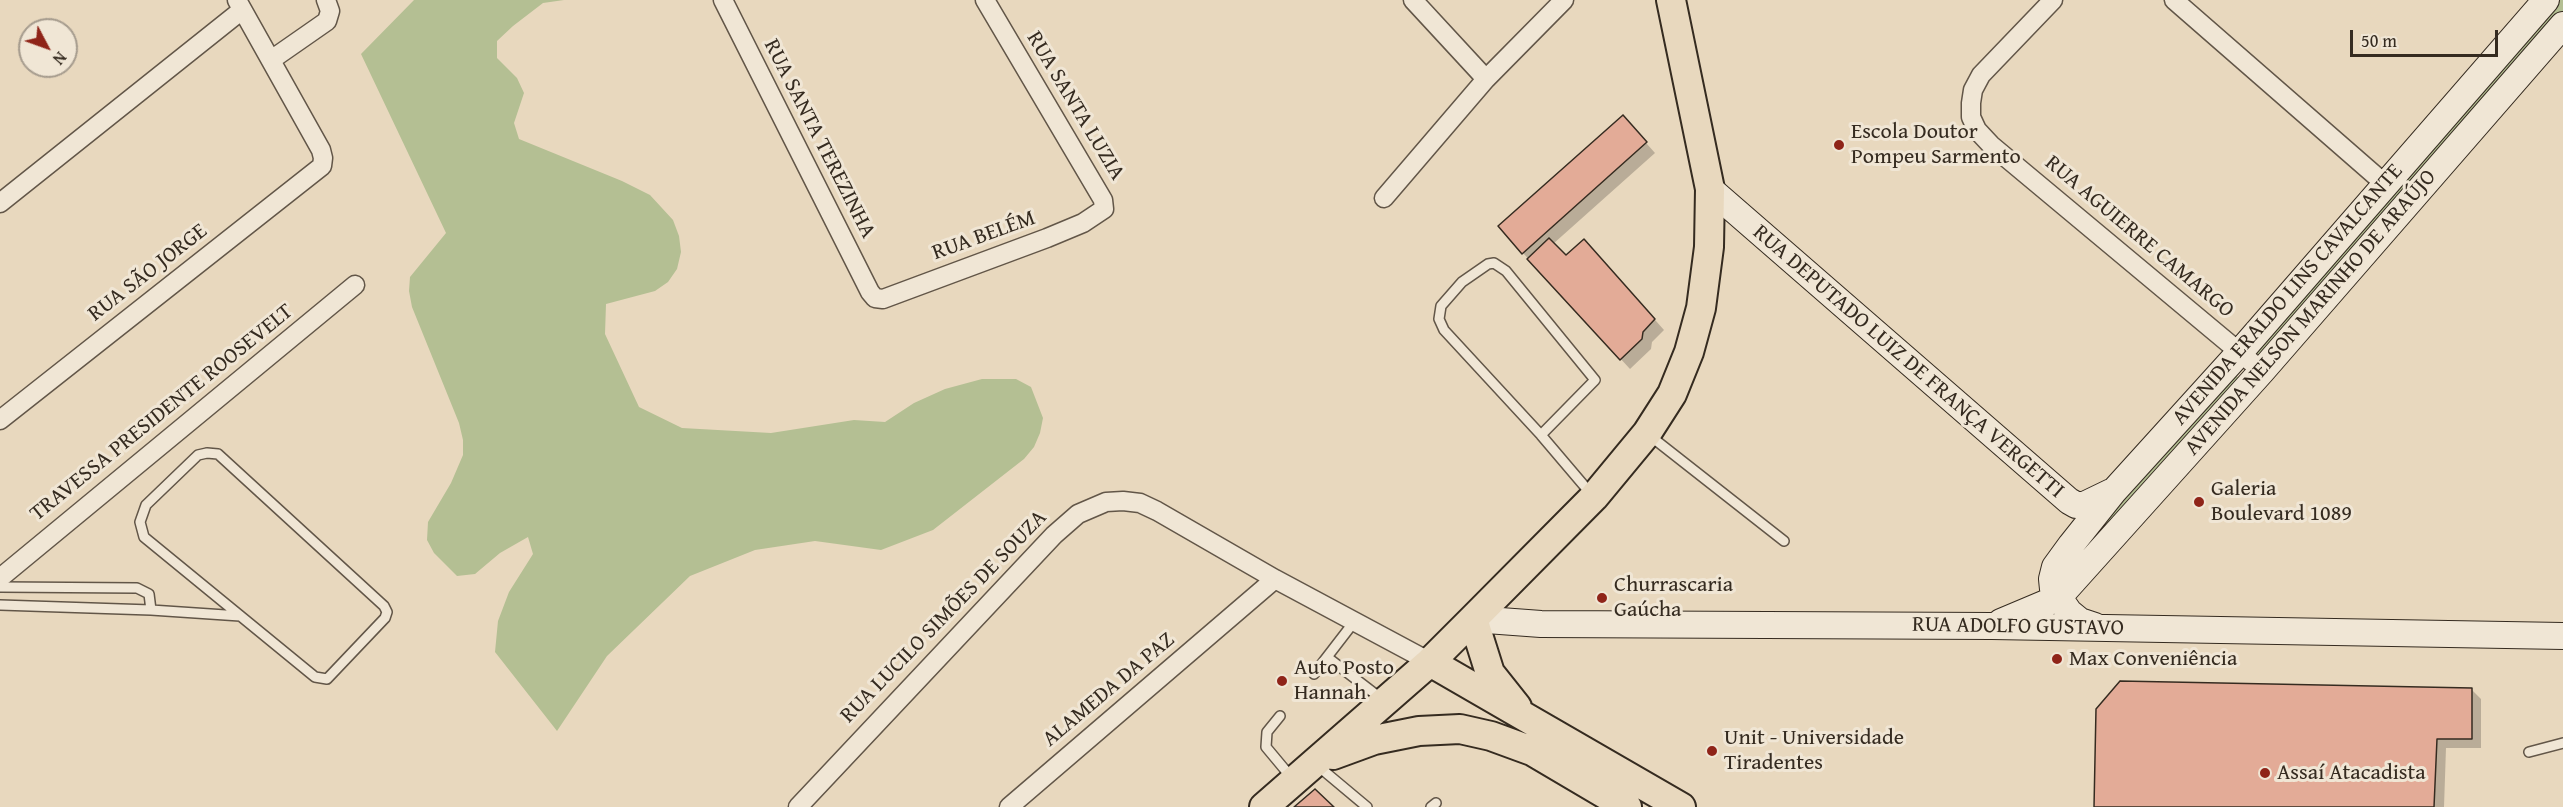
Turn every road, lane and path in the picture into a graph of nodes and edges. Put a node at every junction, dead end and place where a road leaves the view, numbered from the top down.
1 (326, 0) edge
2 (723, 0) edge
3 (985, 0) edge
4 (1413, 0) edge
5 (1564, 0) edge
6 (1671, 0) edge
7 (2053, 0) edge
8 (2174, 0) edge
9 (2546, 0) edge
10 (240, 5) edge
11 (2563, 25) edge
12 (271, 60) junction
13 (1486, 79) junction
14 (2385, 184) junction
15 (1710, 189) junction
16 (1384, 198) dead end
17 (0, 203) edge
18 (1105, 206) joint
19 (355, 285) dead end
20 (875, 298) joint
21 (2240, 352) junction
22 (2262, 371) junction
23 (0, 420) edge
24 (1647, 433) junction
25 (1541, 435) junction
26 (2114, 491) junction
27 (1594, 497) junction
28 (1784, 541) dead end
29 (0, 578) edge
30 (1275, 579) junction
31 (0, 587) edge
32 (2058, 598) junction
33 (0, 605) edge
34 (151, 610) junction
35 (240, 616) junction
36 (1473, 619) junction
37 (1354, 621) junction
38 (1992, 626) junction
39 (2101, 628) junction
40 (2563, 636) edge
41 (1327, 657) junction
42 (1430, 662) junction
43 (1314, 674) dead end
44 (1384, 701) junction
45 (1280, 716) dead end
46 (1533, 723) junction
47 (2563, 743) edge
48 (2529, 752) dead end
49 (1304, 772) junction
50 (798, 807) edge
51 (1009, 807) edge
52 (1264, 807) edge
53 (1367, 807) edge
54 (1627, 807) edge
55 (1681, 807) edge

1 - 12 street
2 - 20 street, RUA SANTA TEREZINHA
3 - 18 street, RUA SANTA LUZIA
4 - 13 street
5 - 13 street
6 - 15 main road
7 - 21 street, RUA AGUIERRE CAMARGO
8 - 14 street
9 - 14 main road, AVENIDA ERALDO LINS CAVALCANTE
10 - 12 street
10 - 17 street
11 - 22 main road, AVENIDA NELSON MARINHO DE ARAÚJO
12 - 23 street, RUA SÃO JORGE
13 - 16 street
14 - 21 main road, AVENIDA ERALDO LINS CAVALCANTE
15 - 24 main road
15 - 26 main road, RUA DEPUTADO LUIZ DE FRANÇA VERGETTI
18 - 20 street, RUA BELÉM
19 - 29 street, TRAVESSA PRESIDENTE ROOSEVELT
21 - 22 street, RUA AGUIERRE CAMARGO
21 - 26 main road, AVENIDA ERALDO LINS CAVALCANTE
22 - 32 main road, AVENIDA NELSON MARINHO DE ARAÚJO
24 - 27 main road
24 - 28 lane
25 - 25 lane
25 - 27 lane
26 - 32 main road, AVENIDA ERALDO LINS CAVALCANTE
27 - 36 main road
30 - 37 street, RUA LUCILO SIMÕES DE SOUZA
30 - 50 street, RUA LUCILO SIMÕES DE SOUZA
30 - 51 street, ALAMEDA DA PAZ
31 - 34 lane
32 - 38 main road, AVENIDA NELSON MARINHO DE ARAÚJO
32 - 39 main road
33 - 34 lane
34 - 35 lane
35 - 35 lane
36 - 38 main road, RUA ADOLFO GUSTAVO
36 - 42 main road
36 - 46 main road
37 - 41 lane
37 - 42 street, RUA LUCILO SIMÕES DE SOUZA
38 - 39 main road, RUA ADOLFO GUSTAVO
39 - 40 main road, RUA ADOLFO GUSTAVO
41 - 43 lane
41 - 44 lane
42 - 44 main road
42 - 46 main road
44 - 49 main road
45 - 49 lane
46 - 55 main road
47 - 48 lane
49 - 52 main road
49 - 53 lane
49 - 54 main road

